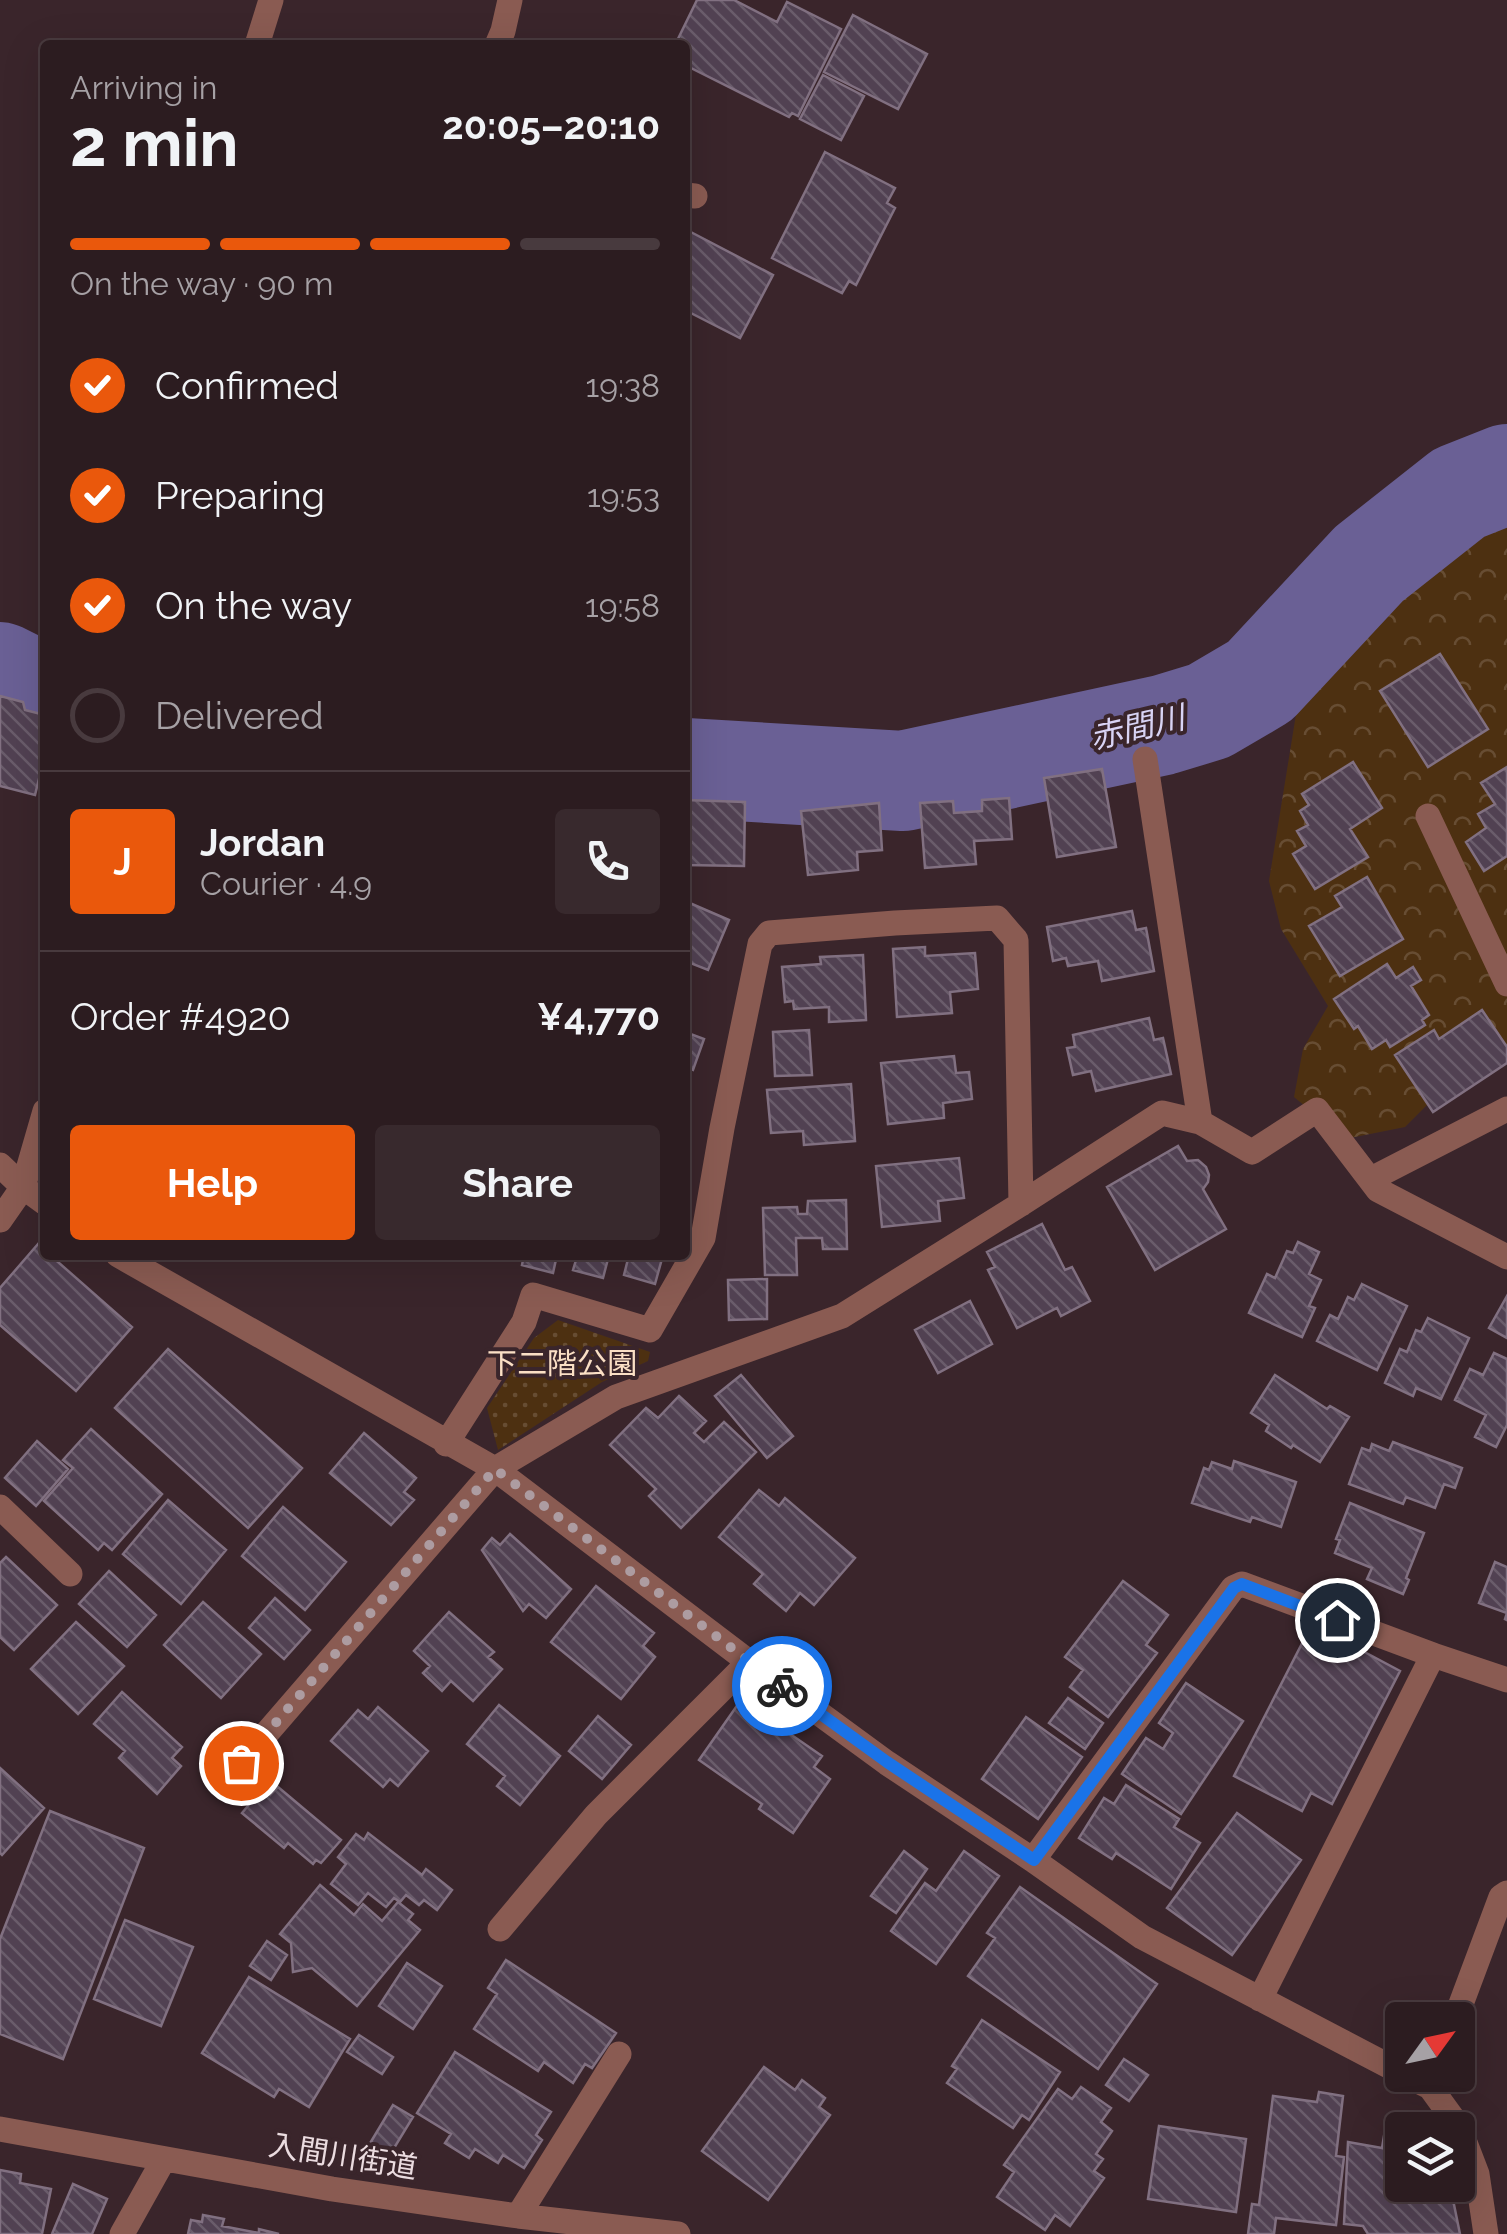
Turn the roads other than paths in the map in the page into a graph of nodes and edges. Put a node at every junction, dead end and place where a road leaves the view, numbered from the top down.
1 (271, 0) edge
2 (510, 0) edge
3 (264, 40) edge
4 (499, 40) edge
5 (1145, 759) dead end
6 (1428, 816) dead end
7 (1507, 984) edge
8 (1507, 1108) edge
9 (1200, 1122) junction
10 (40, 1128) edge
11 (0, 1166) edge
12 (1372, 1179) junction
13 (22, 1187) junction
14 (40, 1200) edge
15 (1022, 1204) junction
16 (0, 1220) edge
17 (1507, 1257) edge
18 (127, 1260) edge
19 (446, 1444) junction
20 (495, 1469) junction
21 (0, 1507) edge
22 (70, 1574) dead end
23 (1433, 1655) junction
24 (749, 1662) junction
25 (1507, 1680) edge
26 (241, 1763) dead end
27 (1034, 1860) junction
28 (1507, 1893) edge
29 (500, 1930) dead end
30 (1260, 1999) junction
31 (1462, 2002) edge
32 (619, 2054) dead end
33 (1385, 2064) edge
34 (1438, 2092) edge
35 (0, 2129) edge
36 (164, 2159) junction
37 (518, 2216) junction
38 (122, 2234) edge
39 (669, 2234) edge
40 (1486, 2234) edge

1 - 3 street
2 - 4 street
5 - 9 street
6 - 7 street
8 - 12 street
9 - 12 street
9 - 15 street
10 - 13 street
11 - 13 street
12 - 17 street
13 - 14 street
13 - 16 street
15 - 19 street
15 - 20 street
18 - 19 street
19 - 20 street
20 - 24 street
20 - 26 street
21 - 22 street
23 - 25 street
23 - 27 street
23 - 30 street
24 - 27 street
24 - 29 street
27 - 30 street
28 - 31 street
30 - 33 street
32 - 37 street
34 - 40 street
35 - 36 street, 入間川街道
36 - 37 street, 入間川街道
36 - 38 street
37 - 39 street, 入間川街道

